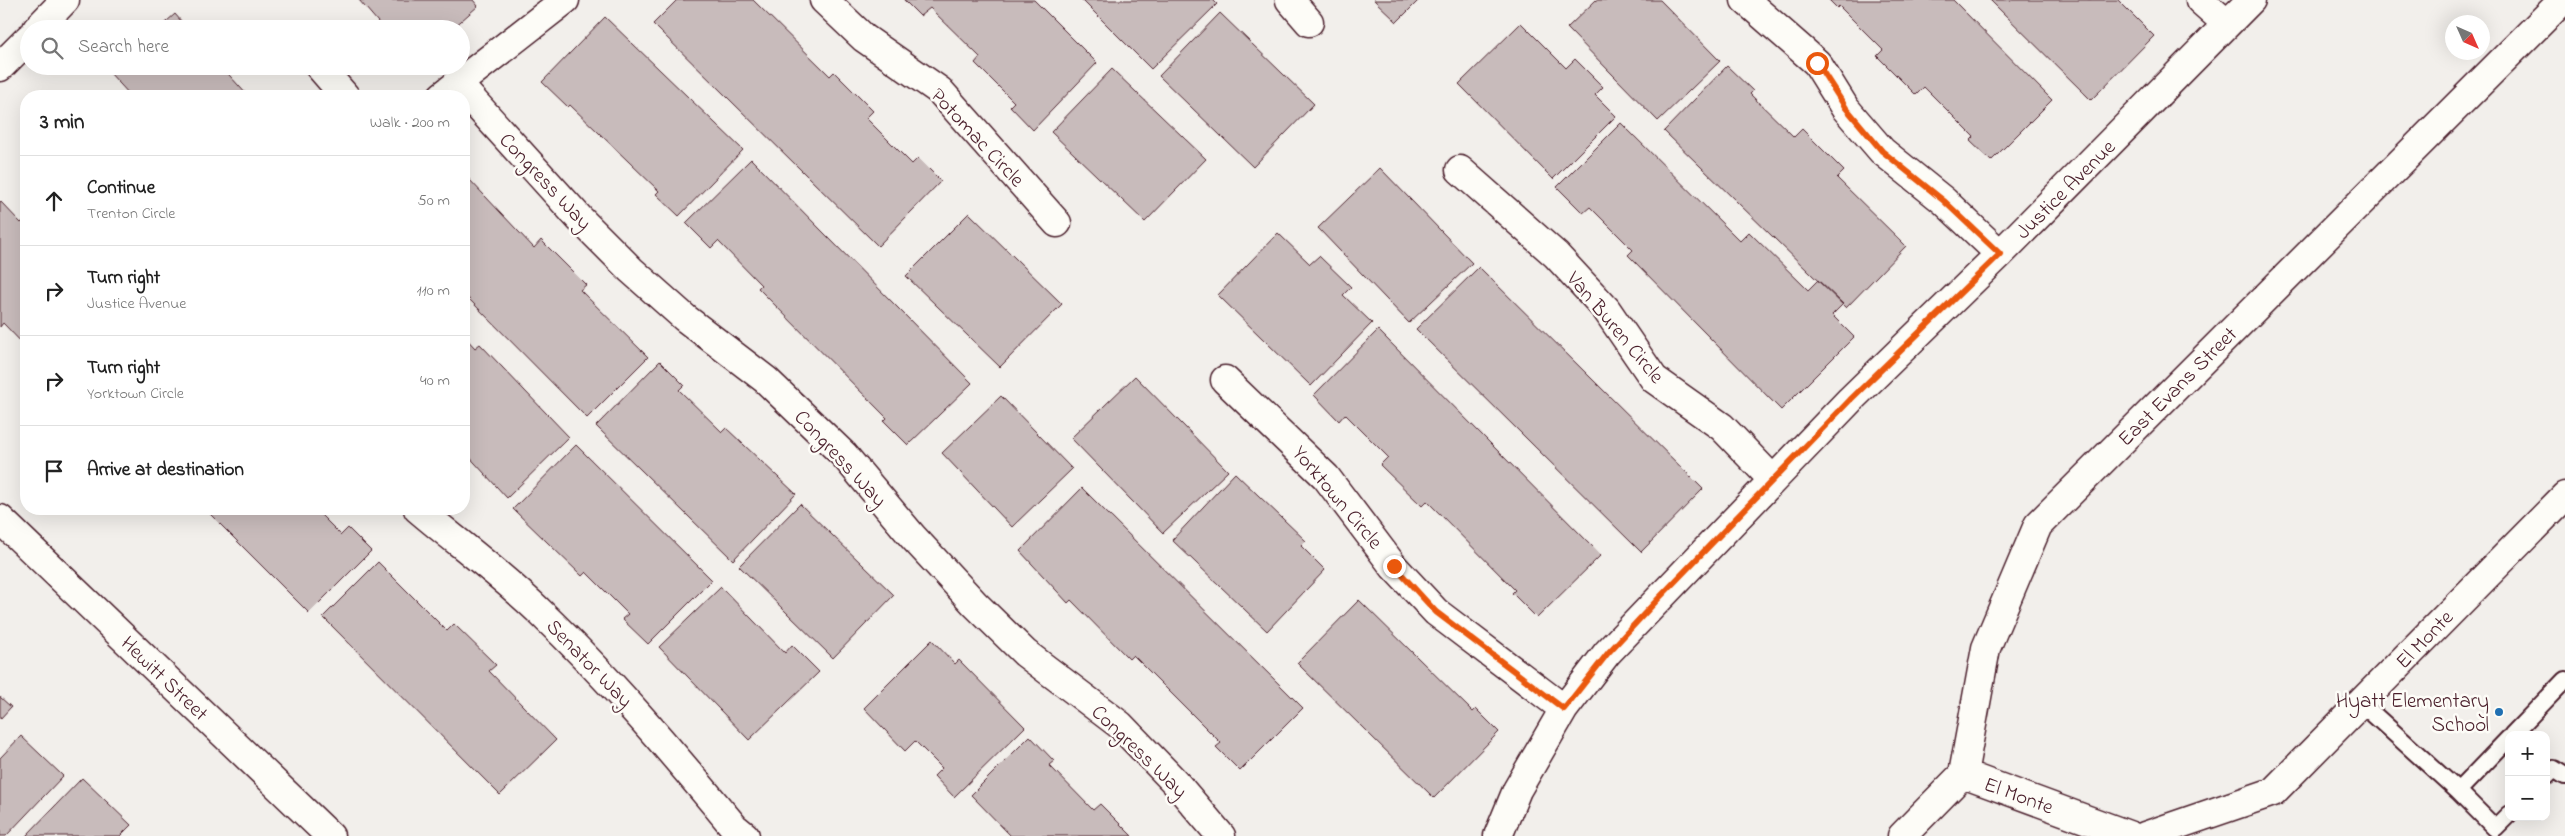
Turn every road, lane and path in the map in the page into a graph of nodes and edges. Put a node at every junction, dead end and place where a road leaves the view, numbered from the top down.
1 (65, 0) edge
2 (824, 0) edge
3 (1290, 0) edge
4 (1746, 0) edge
5 (2200, 0) edge
6 (2251, 0) edge
7 (2563, 0) edge
8 (554, 3) edge
9 (46, 20) edge
10 (1309, 22) dead end
11 (2227, 24) junction
12 (20, 47) edge
13 (0, 67) edge
14 (470, 73) edge
15 (327, 75) edge
16 (467, 75) edge
17 (340, 90) edge
18 (449, 90) edge
19 (470, 111) edge
20 (1460, 170) dead end
21 (1057, 223) dead end
22 (2000, 254) junction
23 (1225, 380) dead end
24 (1773, 480) junction
25 (2565, 496) edge
26 (425, 515) edge
27 (0, 519) edge
28 (2565, 680) edge
29 (2361, 703) junction
30 (1564, 709) junction
31 (2516, 731) edge
32 (2505, 742) edge
33 (1963, 774) junction
34 (2458, 791) junction
35 (2505, 818) edge
36 (330, 836) edge
37 (745, 836) edge
38 (1221, 836) edge
39 (1498, 836) edge
40 (1902, 836) edge
41 (2131, 836) edge
42 (2145, 836) edge

1 - 9 street
2 - 21 street, Potomac Circle
3 - 10 street
4 - 22 street
5 - 11 street
6 - 11 street, Justice Avenue
7 - 33 street, East Evans Street
8 - 14 street
11 - 22 street, Justice Avenue
12 - 13 street
15 - 17 street
16 - 18 street
19 - 38 street, Congress Way
20 - 24 street, Van Buren Circle
22 - 24 street, Justice Avenue
23 - 30 street, Yorktown Circle
24 - 30 street, Justice Avenue
25 - 29 street, El Monte
26 - 37 street, Senator Way
27 - 36 street, Hewitt Street
28 - 31 lane
29 - 34 lane
29 - 42 street, El Monte
30 - 39 street, Justice Avenue
32 - 34 lane
33 - 40 street
33 - 41 street, El Monte
34 - 35 lane

